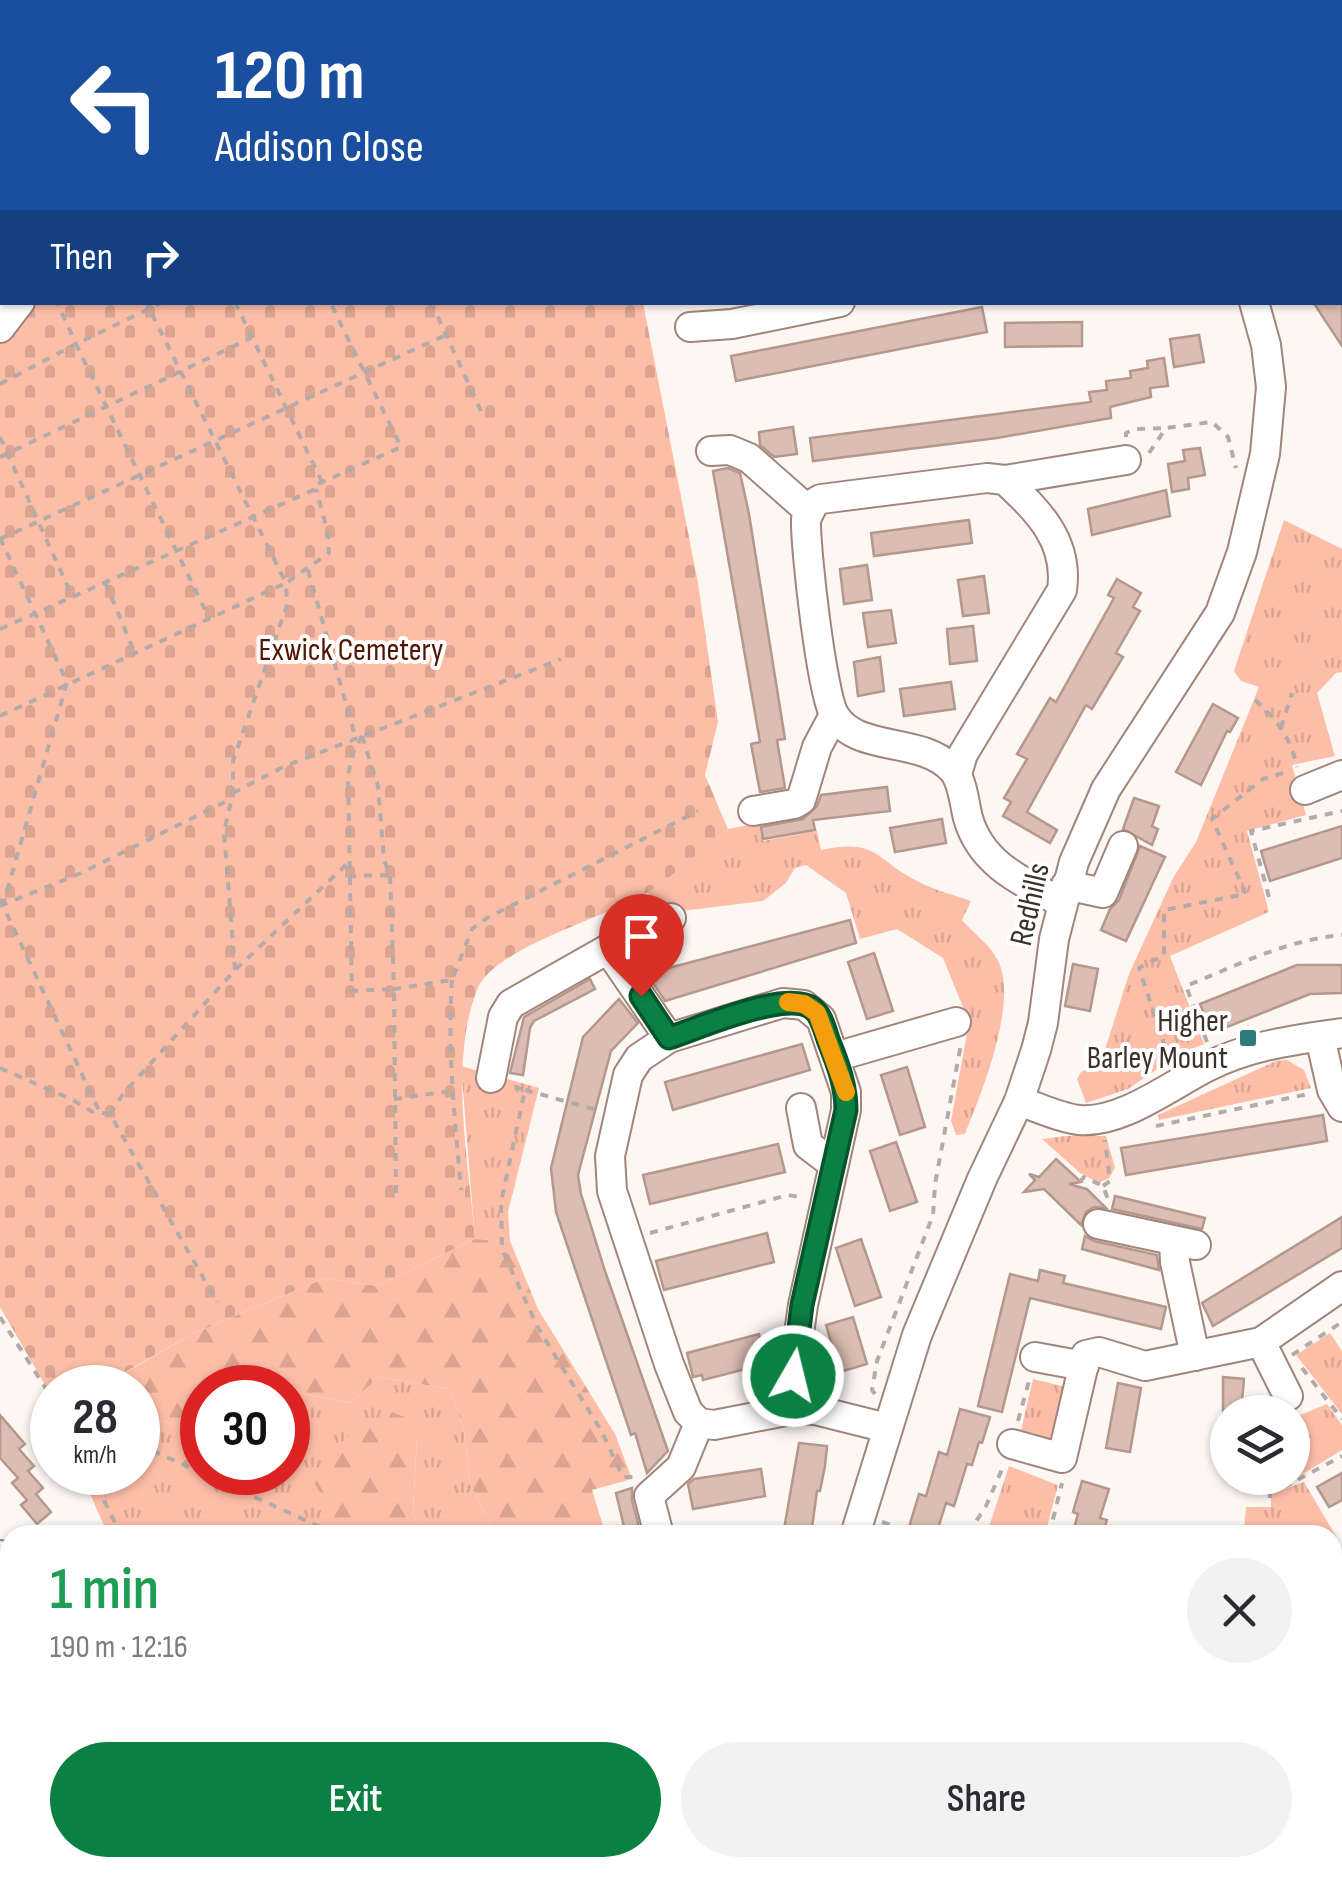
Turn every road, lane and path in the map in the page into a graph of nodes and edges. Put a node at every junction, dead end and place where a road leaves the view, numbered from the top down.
1 (18, 305) edge
2 (58, 305) edge
3 (147, 305) edge
4 (157, 305) edge
5 (236, 305) edge
6 (331, 305) edge
7 (432, 305) edge
8 (825, 305) edge
9 (1255, 305) edge
10 (149, 309) junction
11 (690, 327) dead end
12 (0, 328) edge
13 (446, 335) junction
14 (252, 338) junction
15 (76, 344) junction
16 (364, 372) junction
17 (180, 373) junction
18 (0, 384) edge
19 (106, 407) junction
20 (286, 409) junction
21 (482, 413) dead end
22 (1166, 428) junction
23 (0, 436) edge
24 (215, 442) junction
25 (711, 451) dead end
26 (1132, 451) junction
27 (8, 454) junction
28 (0, 457) edge
29 (140, 477) junction
30 (1238, 477) dead end
31 (1004, 480) junction
32 (322, 482) junction
33 (316, 489) junction
34 (809, 511) junction
35 (252, 517) junction
36 (39, 522) junction
37 (0, 538) edge
38 (177, 550) junction
39 (308, 568) junction
40 (105, 582) junction
41 (286, 583) junction
42 (72, 596) junction
43 (35, 613) junction
44 (209, 618) junction
45 (0, 630) edge
46 (134, 652) junction
47 (562, 659) dead end
48 (67, 682) junction
49 (1292, 693) dead end
50 (1256, 700) dead end
51 (834, 715) junction
52 (0, 716) edge
53 (1281, 728) junction
54 (362, 736) junction
55 (356, 739) junction
56 (957, 774) junction
57 (1342, 775) edge
58 (1305, 790) dead end
59 (232, 796) junction
60 (753, 810) dead end
61 (698, 811) dead end
62 (1342, 811) edge
63 (1123, 846) dead end
64 (347, 864) junction
65 (390, 875) junction
66 (348, 876) junction
67 (1064, 894) junction
68 (1269, 897) dead end
69 (1, 903) edge
70 (671, 918) dead end
71 (1342, 936) edge
72 (608, 949) junction
73 (235, 970) junction
74 (452, 980) junction
75 (394, 989) junction
76 (956, 1022) joint
77 (1331, 1035) edge
78 (669, 1038) junction
79 (1209, 1047) dead end
80 (835, 1057) junction
81 (0, 1068) edge
82 (491, 1078) joint
83 (1178, 1084) junction
84 (525, 1090) junction
85 (452, 1091) junction
86 (1337, 1098) edge
87 (394, 1100) junction
88 (1019, 1101) junction
89 (800, 1108) dead end
90 (596, 1110) dead end
91 (100, 1113) junction
92 (110, 1114) junction
93 (1100, 1116) junction
94 (1142, 1128) dead end
95 (834, 1164) junction
96 (1080, 1182) dead end
97 (1103, 1186) junction
98 (462, 1190) dead end
99 (396, 1199) dead end
100 (825, 1200) junction
101 (1104, 1214) joint
102 (626, 1239) junction
103 (1342, 1286) edge
104 (217, 1302) dead end
105 (0, 1317) edge
106 (1342, 1322) edge
107 (1262, 1342) junction
108 (1292, 1355) dead end
109 (1195, 1356) junction
110 (1035, 1357) dead end
111 (31, 1365) edge
112 (1084, 1366) junction
113 (1288, 1395) edge
114 (796, 1409) junction
115 (889, 1421) junction
116 (699, 1423) junction
117 (1012, 1444) dead end
118 (160, 1454) edge
119 (1342, 1456) edge
120 (1062, 1458) junction
121 (1310, 1475) edge
122 (669, 1478) junction
123 (101, 1495) edge
124 (1269, 1495) edge
125 (1270, 1498) dead end
126 (115, 1525) edge
127 (316, 1525) edge
128 (656, 1525) edge
129 (857, 1525) edge
130 (1052, 1525) edge

1 - 12 street
2 - 15 path
3 - 10 path
4 - 10 path
5 - 14 path
6 - 16 path
7 - 13 path
8 - 11 street
9 - 67 street, Redhills
10 - 15 path
10 - 17 path
13 - 16 path
13 - 21 path
14 - 17 path
14 - 20 path
15 - 18 path
15 - 19 path
16 - 20 path
16 - 32 path
17 - 19 path
17 - 24 path
19 - 27 path
19 - 29 path
20 - 24 path
20 - 32 path
22 - 26 path
22 - 26 path
22 - 30 path
23 - 27 path
24 - 29 path
24 - 35 path
25 - 34 street
26 - 31 street
27 - 28 path
27 - 36 path
29 - 36 path
29 - 38 path
31 - 34 street
31 - 56 street
32 - 33 path
33 - 35 path
33 - 39 path
34 - 51 street
35 - 38 path
35 - 41 path
36 - 37 path
36 - 42 path
37 - 43 path
38 - 40 path
38 - 44 path
39 - 41 path
39 - 55 path
40 - 42 path
40 - 46 path
41 - 44 path
41 - 59 path
42 - 43 path
43 - 45 path
43 - 48 path
44 - 46 path
46 - 48 path
47 - 54 path
48 - 52 path
48 - 69 path
49 - 53 path
50 - 53 path
51 - 56 street
51 - 60 street
53 - 83 path
54 - 55 path
54 - 64 path
54 - 65 path
55 - 59 path
56 - 67 street
57 - 58 street
59 - 69 path
59 - 73 path
61 - 74 path
62 - 68 path
63 - 67 street
64 - 66 path
64 - 73 path
65 - 66 path
65 - 75 path
66 - 75 path
67 - 88 street, Redhills
69 - 91 path
70 - 72 street
71 - 79 path
72 - 78 street
72 - 82 street
73 - 92 path
74 - 75 path
74 - 85 path
75 - 87 path
76 - 80 street
76 - 115 path
77 - 83 street
77 - 86 street
78 - 80 street
78 - 102 street
80 - 95 street
81 - 91 path
82 - 84 path
83 - 93 street
84 - 90 path
84 - 122 path
85 - 87 path
85 - 98 path
86 - 94 path
87 - 99 path
88 - 93 street
88 - 115 street, Redhills
89 - 95 street
91 - 92 path
92 - 104 path
93 - 97 path
95 - 100 street
96 - 97 path
97 - 101 path
100 - 102 path
100 - 114 street
101 - 109 street
102 - 116 street
103 - 107 street
105 - 111 path
106 - 108 path
107 - 109 street
107 - 113 street
109 - 112 street
110 - 112 street
112 - 120 street
114 - 115 street
114 - 116 street
115 - 129 street, Redhills
116 - 122 street
117 - 120 street
118 - 127 path
119 - 121 path
120 - 130 path
122 - 128 street
123 - 126 path
124 - 125 path

